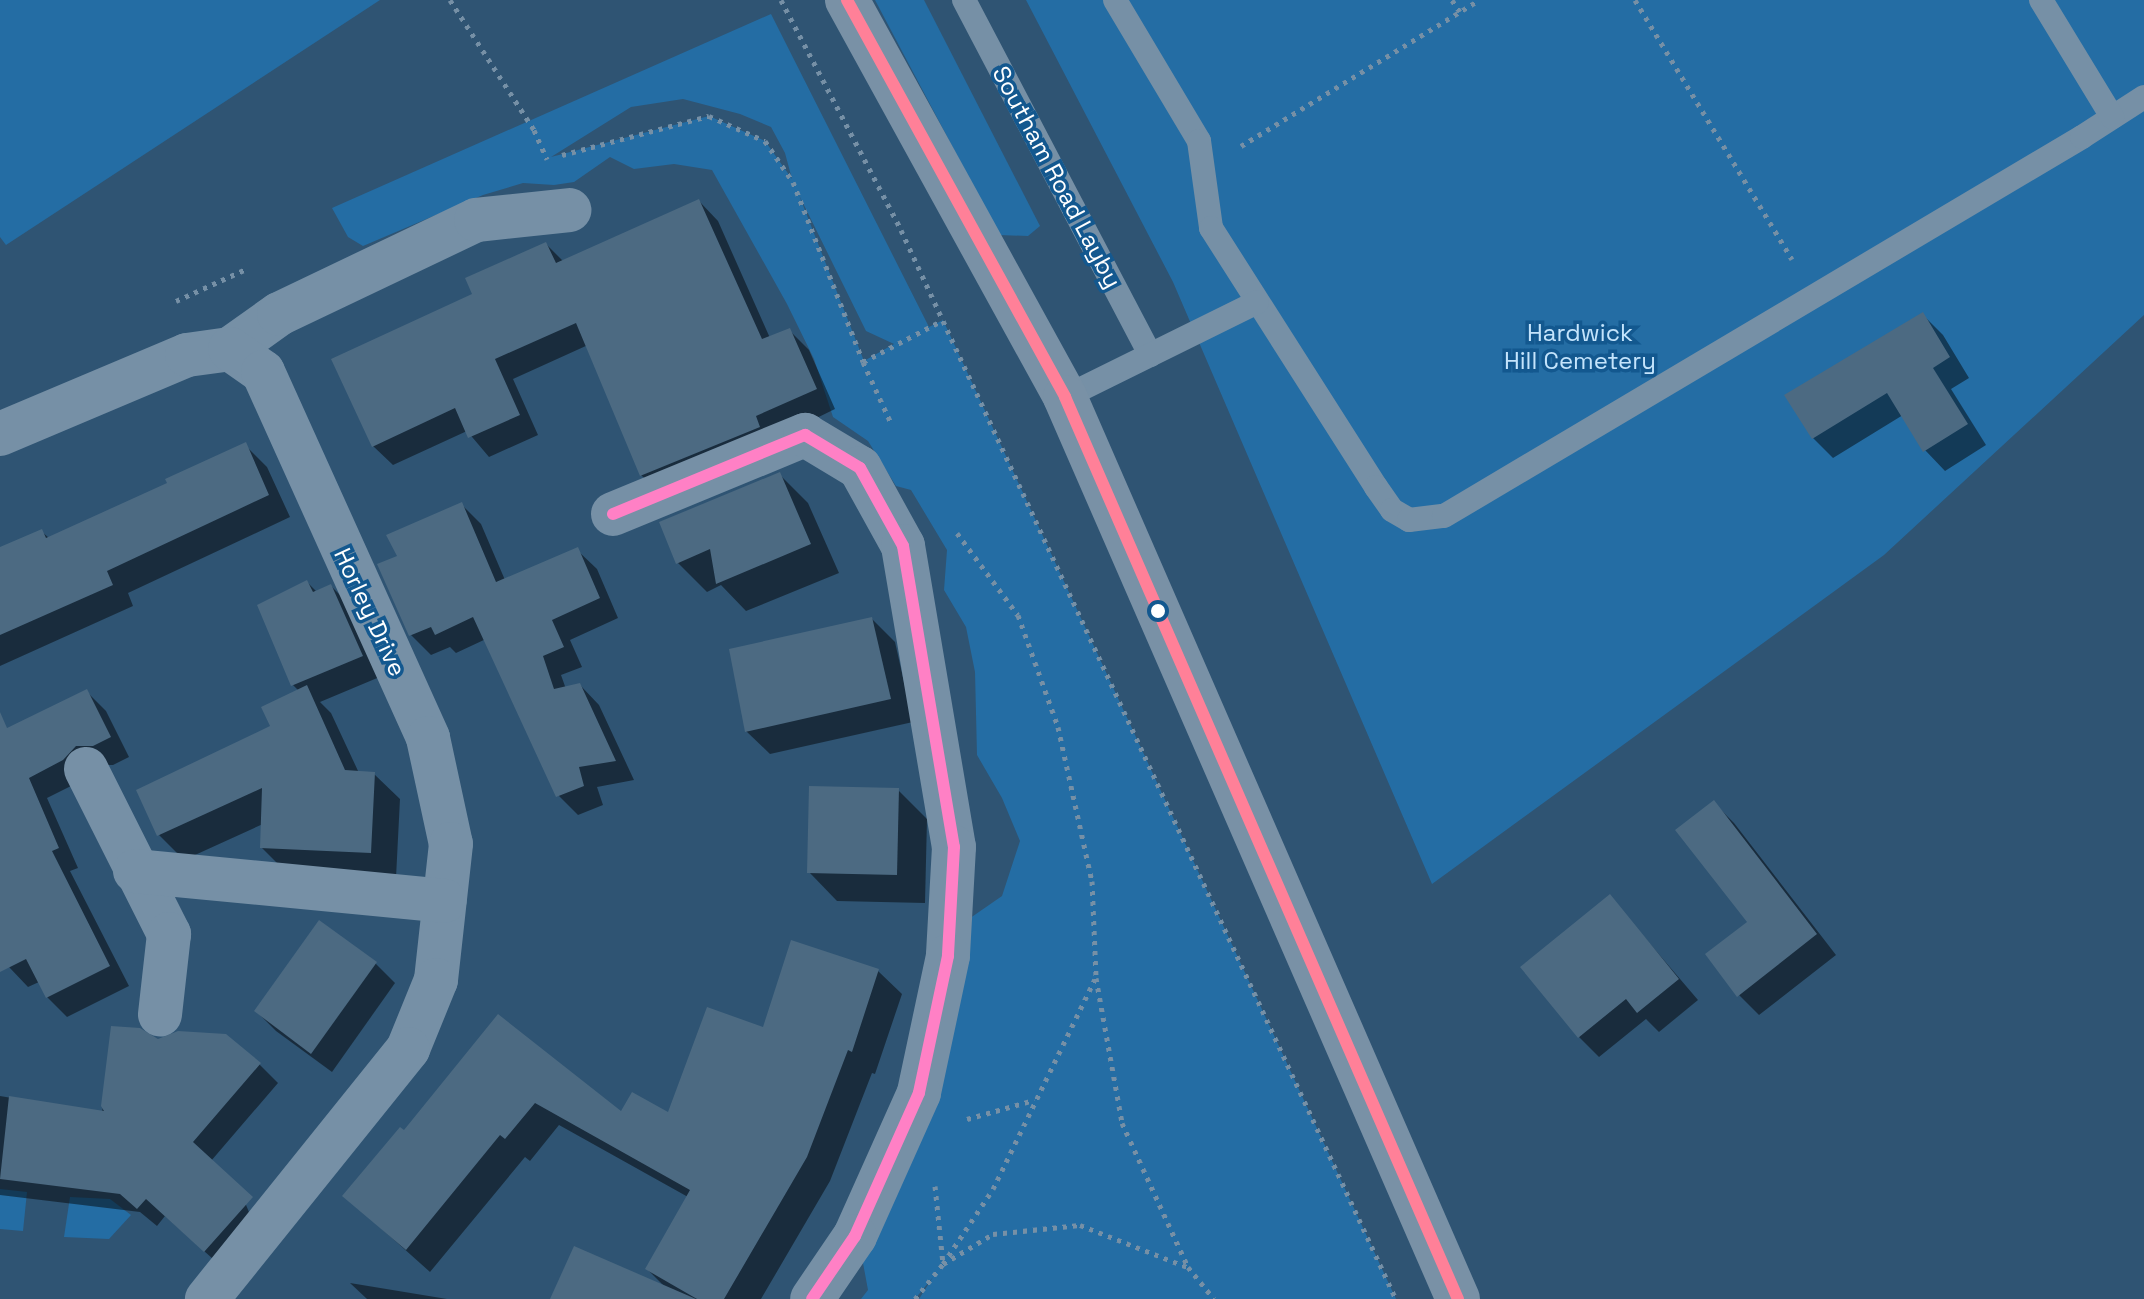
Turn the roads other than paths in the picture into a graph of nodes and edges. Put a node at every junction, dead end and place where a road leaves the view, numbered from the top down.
1 (847, 0) edge
2 (964, 0) edge
3 (1115, 0) edge
4 (2041, 0) edge
5 (2144, 97) edge
6 (2112, 117) junction
7 (569, 210) dead end
8 (1257, 302) junction
9 (230, 349) junction
10 (1150, 355) junction
11 (1065, 397) junction
12 (0, 434) edge
13 (613, 514) dead end
14 (86, 769) dead end
15 (135, 871) junction
16 (445, 901) junction
17 (160, 1014) dead end
18 (207, 1299) edge
19 (812, 1299) edge
20 (1458, 1299) edge

1 - 11 highway
2 - 10 lane, Southam Road Layby
3 - 8 lane
4 - 6 lane
5 - 6 lane
6 - 8 lane
7 - 9 street
8 - 10 lane
9 - 12 street
9 - 16 street, Horley Drive
10 - 11 lane
11 - 20 highway
13 - 19 street
14 - 15 street
15 - 16 street
15 - 17 street
16 - 18 street, Horley Drive

